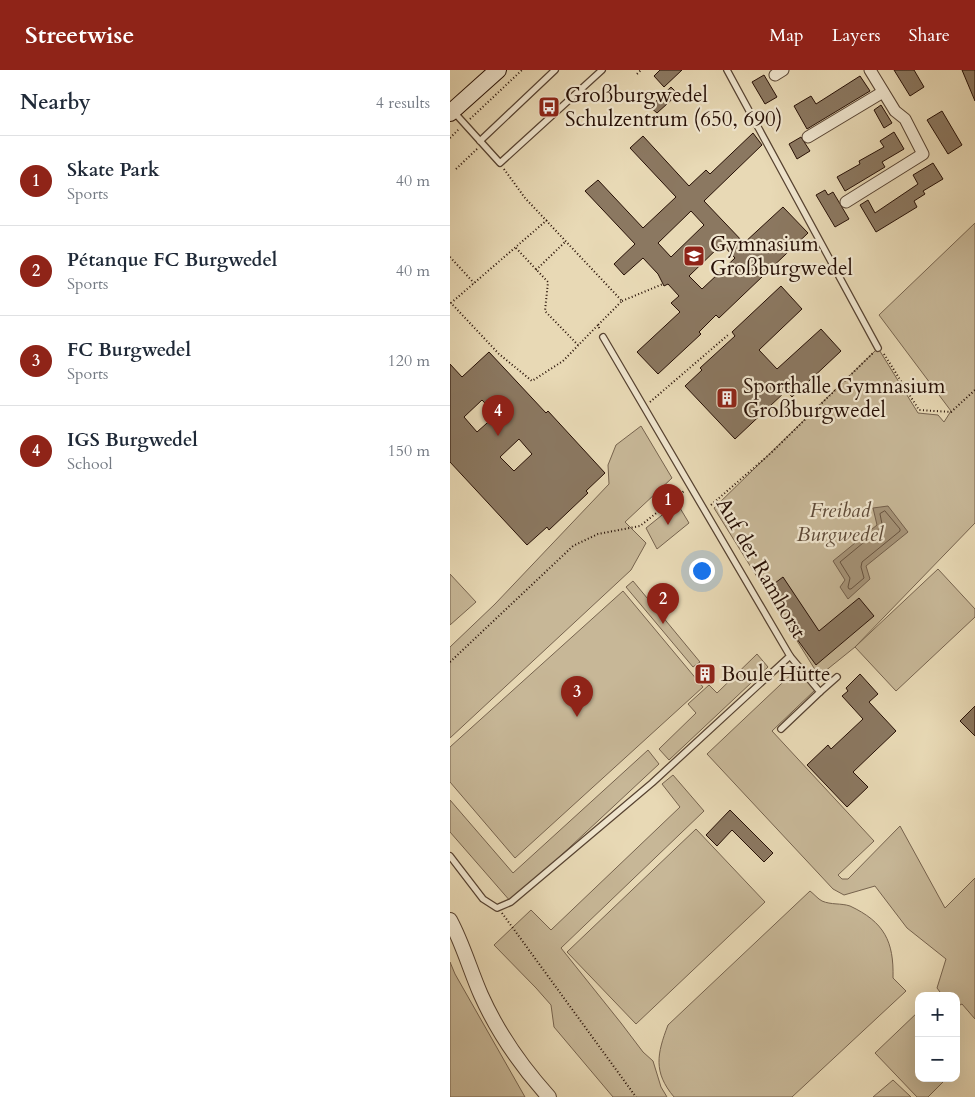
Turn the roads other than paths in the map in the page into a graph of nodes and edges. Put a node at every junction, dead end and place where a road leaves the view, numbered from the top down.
1 (498, 70) edge
2 (555, 70) edge
3 (602, 70) edge
4 (727, 70) edge
5 (870, 70) edge
6 (883, 92) junction
7 (454, 117) edge
8 (808, 137) dead end
9 (482, 142) junction
10 (846, 202) dead end
11 (603, 337) road end
12 (878, 348) road end
13 (790, 656) junction
14 (837, 677) dead end
15 (820, 692) junction
16 (781, 729) dead end
17 (450, 856) edge
18 (450, 920) edge
19 (549, 1097) edge

1 - 7 main road
2 - 9 lane
3 - 9 lane
4 - 12 lane
5 - 6 street
6 - 8 street
6 - 10 street
7 - 9 lane
11 - 13 lane, Auf der Ramhorst
13 - 15 lane
13 - 17 lane, Auf der Ramhorst
14 - 15 lane
15 - 16 lane
18 - 19 street

